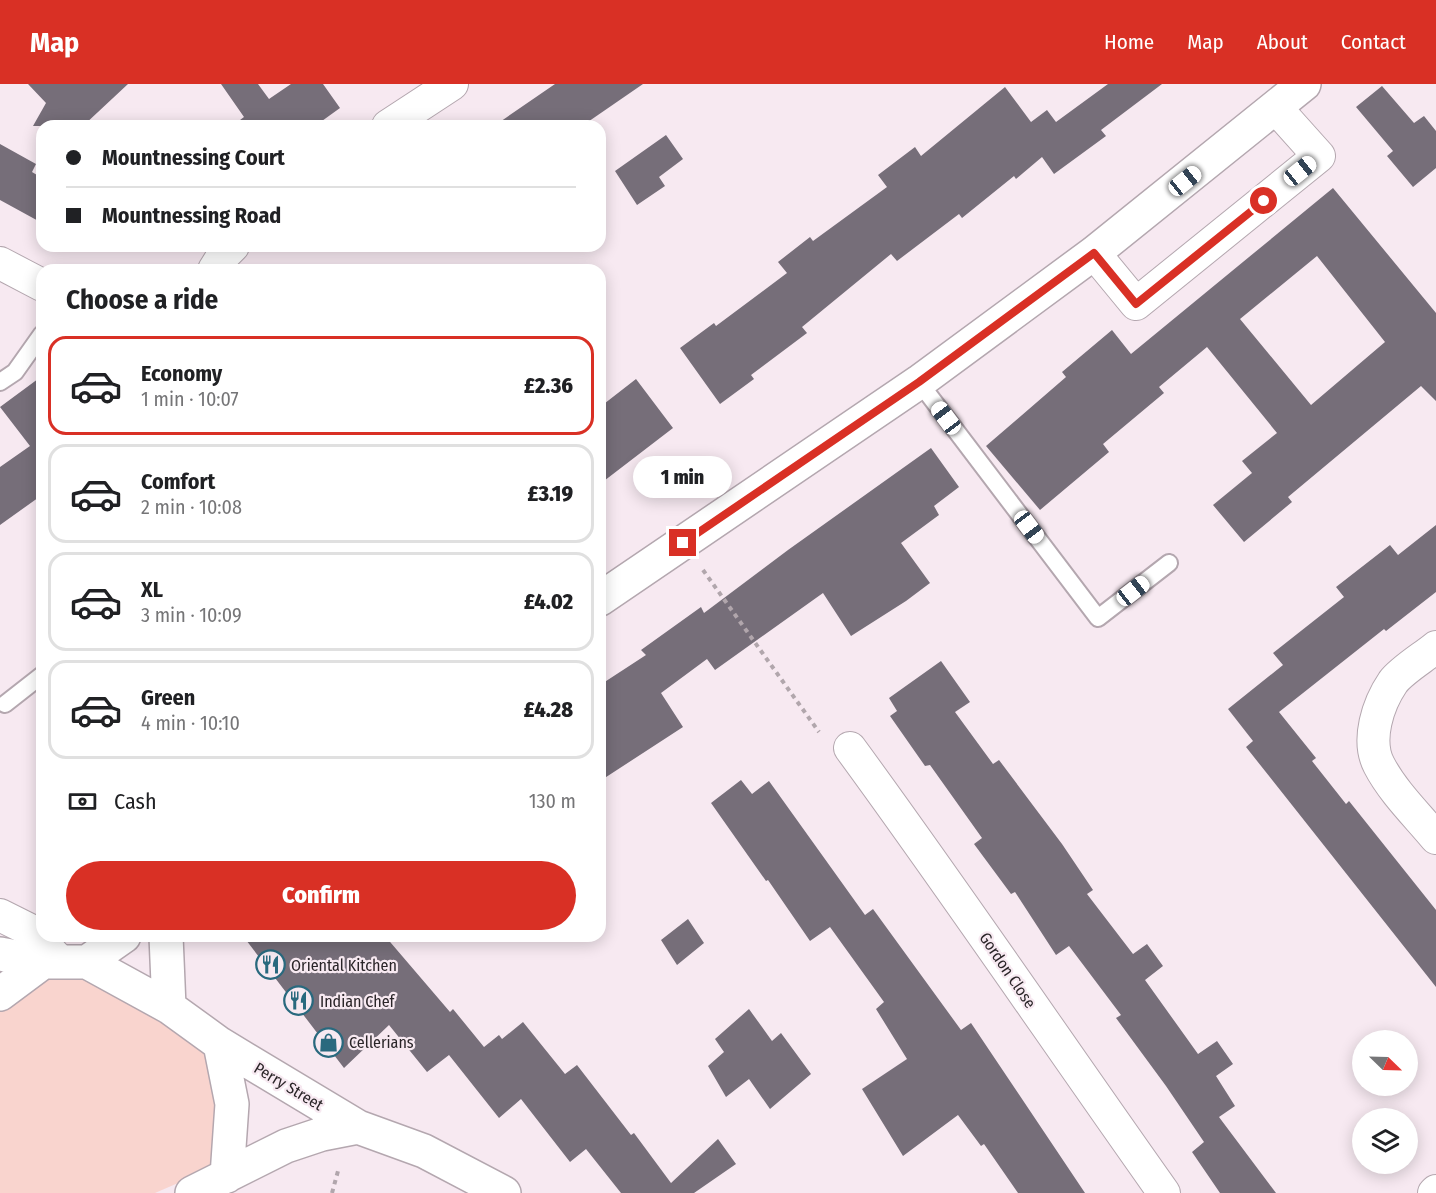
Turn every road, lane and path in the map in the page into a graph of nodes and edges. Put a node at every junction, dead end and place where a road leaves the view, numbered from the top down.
1 (452, 84) edge
2 (1304, 84) edge
3 (1276, 108) junction
4 (397, 120) edge
5 (227, 252) edge
6 (1094, 253) junction
7 (0, 263) edge
8 (218, 264) edge
9 (36, 282) edge
10 (36, 342) edge
11 (0, 382) edge
12 (919, 382) junction
13 (683, 543) junction
14 (1169, 563) dead end
15 (606, 595) edge
16 (1436, 647) edge
17 (36, 680) edge
18 (5, 704) dead end
19 (850, 748) joint
20 (1436, 838) edge
21 (0, 915) edge
22 (36, 935) edge
23 (43, 942) edge
24 (110, 942) edge
25 (166, 942) edge
26 (0, 954) edge
27 (63, 962) junction
28 (0, 994) edge
29 (169, 1007) junction
30 (220, 1044) junction
31 (358, 1127) junction
32 (227, 1176) junction
33 (192, 1193) edge
34 (504, 1193) edge
35 (1164, 1193) edge

1 - 4 street
2 - 3 street
3 - 6 street
3 - 6 street
5 - 8 street
6 - 12 street
7 - 9 street
10 - 11 lane
12 - 13 street
12 - 14 lane
13 - 15 street
13 - 19 path
16 - 20 street
17 - 18 lane
19 - 35 street, Gordon Close
21 - 22 street
23 - 27 street
24 - 27 street
25 - 29 street
26 - 27 street, Perry Street
27 - 28 street
27 - 29 street, Perry Street
29 - 30 street, Perry Street
30 - 31 street, Perry Street
30 - 32 street
31 - 32 street, Perry Street
31 - 34 street, Perry Street
32 - 33 street, Perry Street

